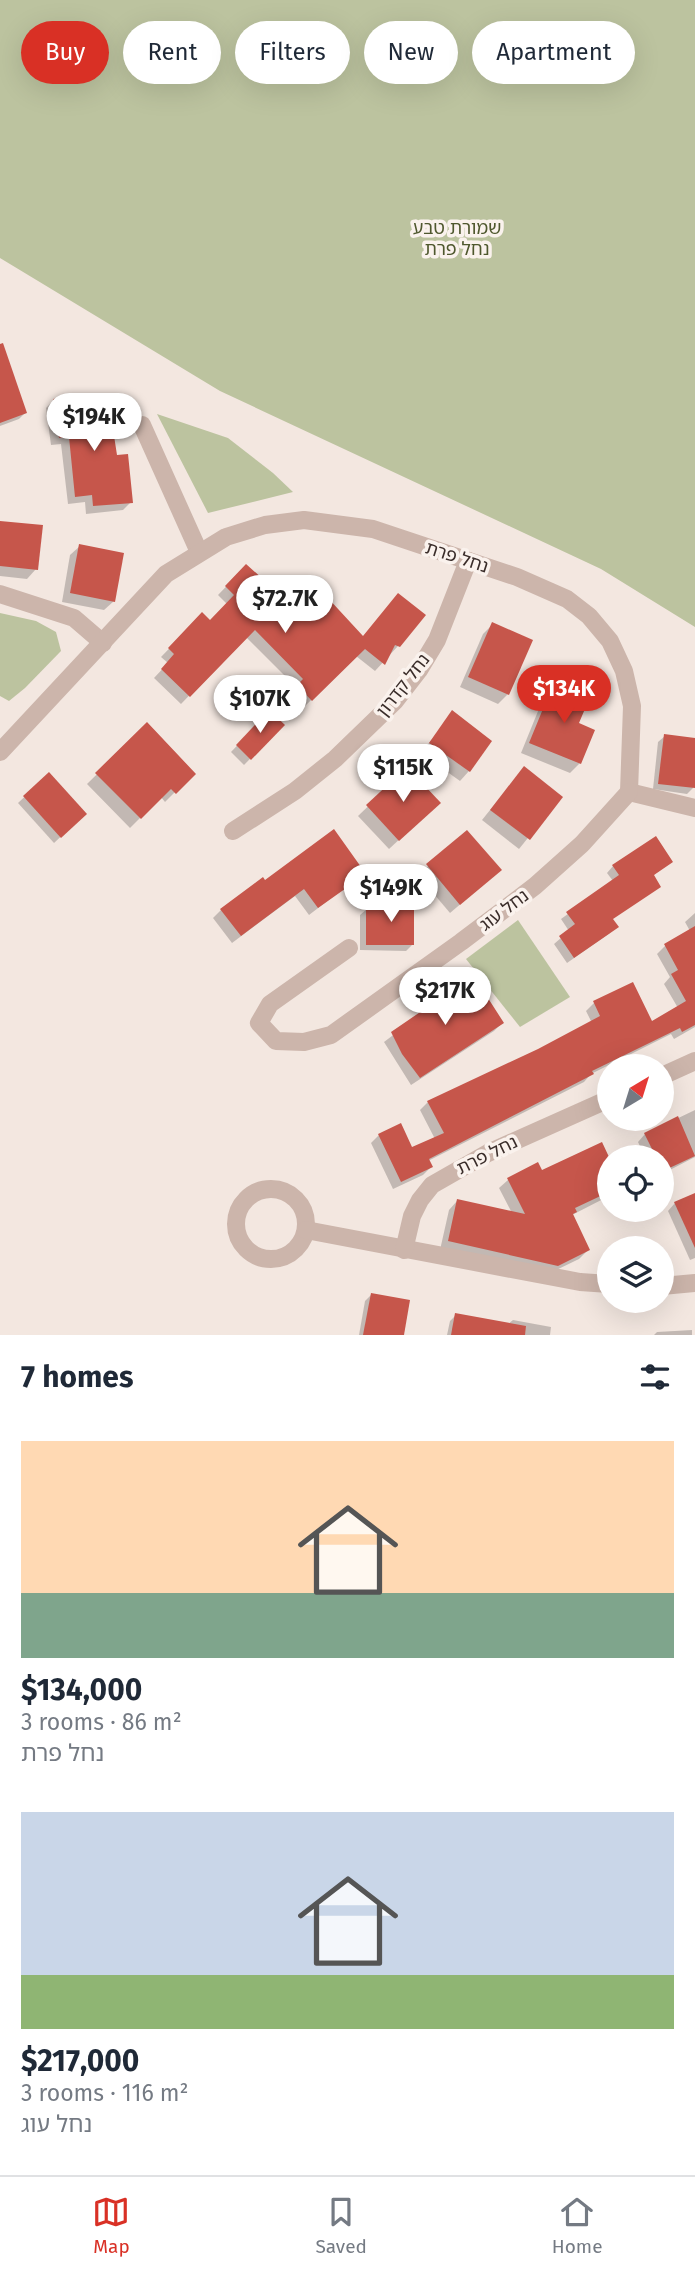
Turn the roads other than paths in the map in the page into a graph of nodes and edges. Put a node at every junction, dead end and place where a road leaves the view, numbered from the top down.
1 (142, 425) dead end
2 (199, 552) junction
3 (468, 561) junction
4 (0, 594) edge
5 (103, 643) junction
6 (0, 752) edge
7 (629, 792) junction
8 (695, 808) edge
9 (233, 831) dead end
10 (349, 948) dead end
11 (695, 1061) edge
12 (674, 1071) edge
13 (597, 1105) edge
14 (306, 1230) junction
15 (404, 1250) junction
16 (597, 1283) edge
17 (695, 1283) edge
18 (674, 1285) edge

1 - 2 street
2 - 3 street, נחל פרת
2 - 5 street, נחל פרת
3 - 7 street, נחל פרת
3 - 9 street, נחל קדרון
4 - 5 street
5 - 6 street, נחל פרת
7 - 8 street
7 - 10 street, נחל עוג
11 - 12 street
13 - 15 street, נחל פרת
14 - 14 street
14 - 15 street
15 - 16 street
17 - 18 street

